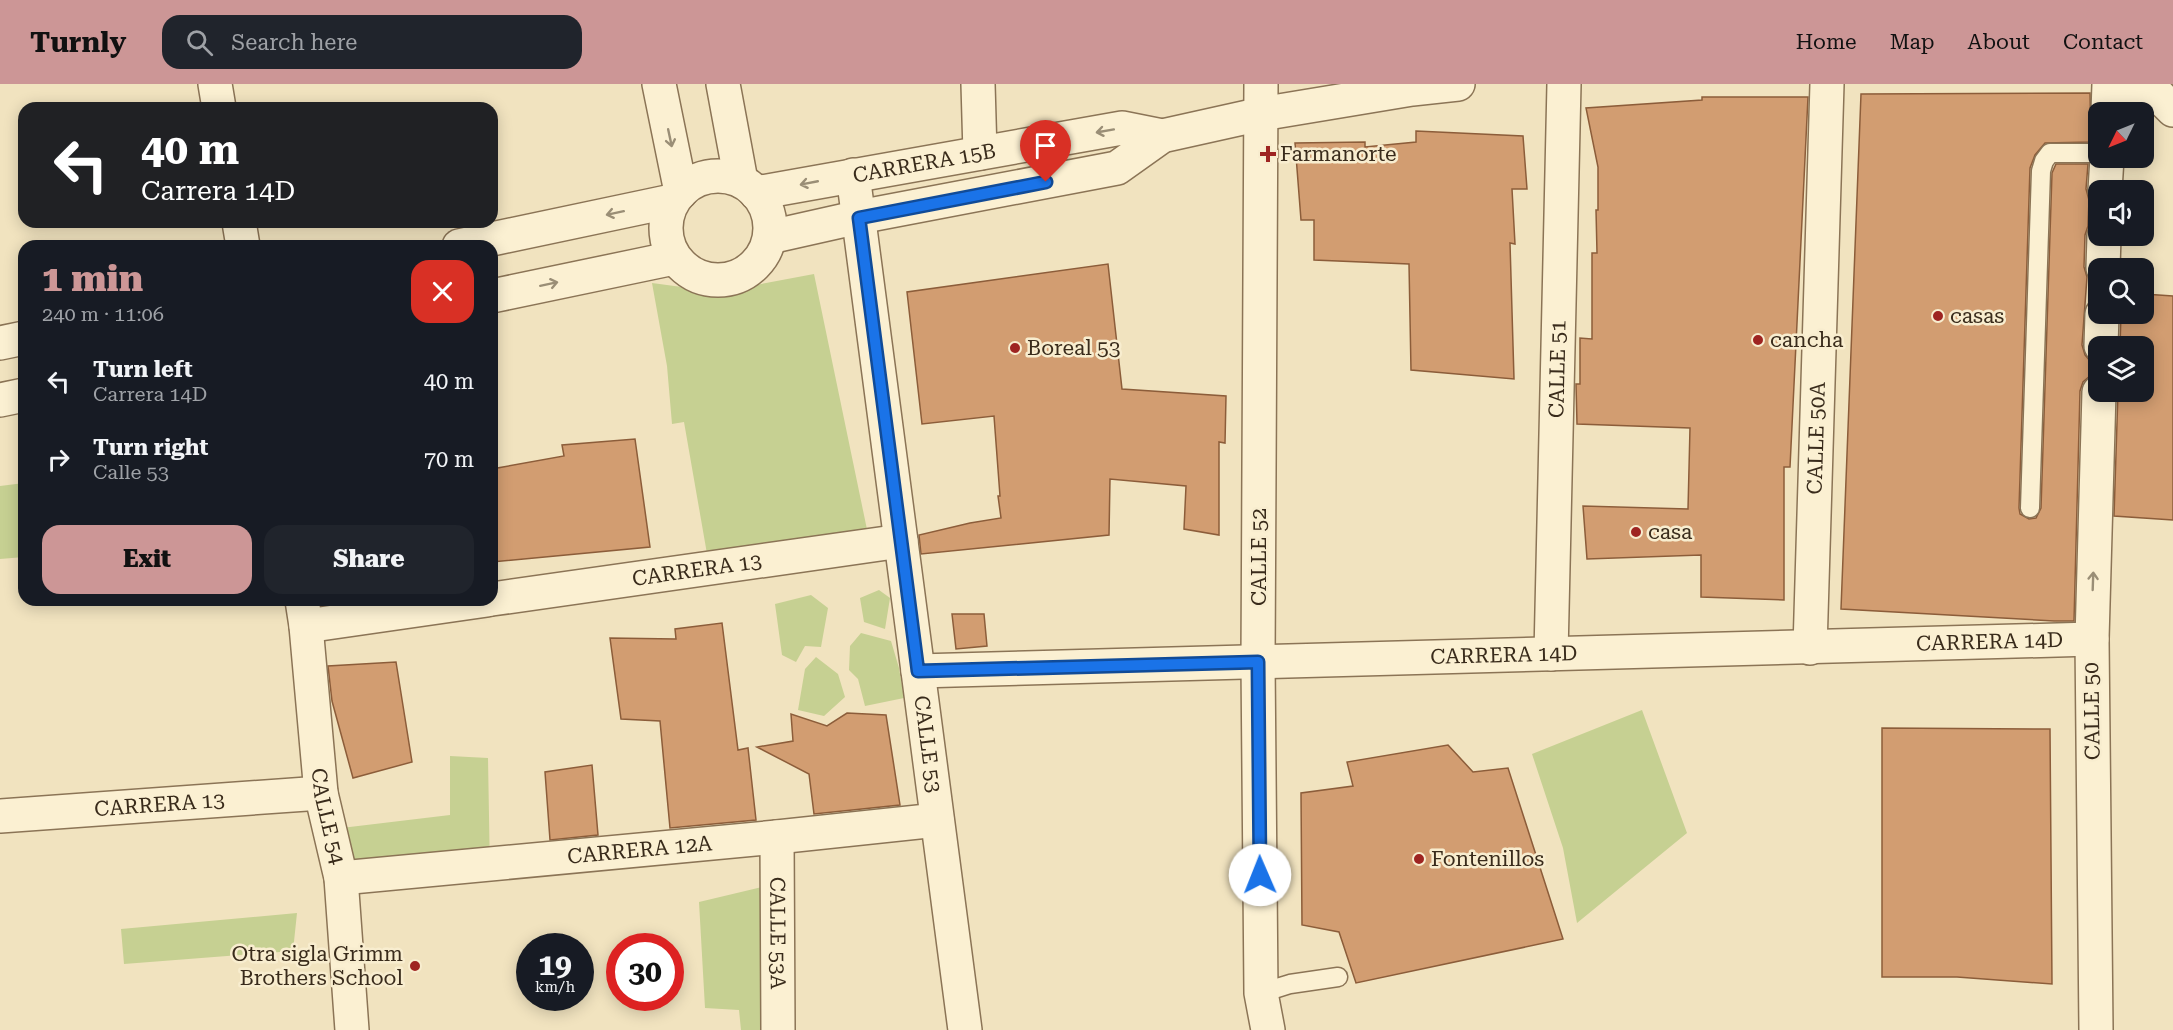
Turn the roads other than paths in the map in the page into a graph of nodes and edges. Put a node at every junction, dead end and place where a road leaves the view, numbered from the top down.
1 (215, 84) edge
2 (659, 84) edge
3 (723, 84) edge
4 (978, 84) edge
5 (1458, 84) edge
6 (1564, 84) edge
7 (1827, 84) edge
8 (2109, 84) edge
9 (2145, 84) edge
10 (1261, 99) edge
11 (218, 102) edge
12 (2108, 102) edge
13 (2125, 102) edge
14 (2173, 111) edge
15 (1162, 136) junction
16 (980, 153) junction
17 (2088, 153) edge
18 (853, 175) junction
19 (749, 187) junction
20 (677, 197) junction
21 (859, 218) junction
22 (770, 237) junction
23 (486, 240) edge
24 (674, 258) junction
25 (498, 295) edge
26 (18, 339) edge
27 (0, 343) edge
28 (18, 396) edge
29 (0, 400) edge
30 (2099, 402) edge
31 (2030, 508) dead end
32 (901, 542) junction
33 (498, 598) edge
34 (403, 606) edge
35 (304, 613) edge
36 (2092, 639) junction
37 (1810, 648) junction
38 (1551, 654) junction
39 (1258, 662) junction
40 (918, 671) junction
41 (321, 793) junction
42 (0, 816) edge
43 (938, 820) junction
44 (777, 837) junction
45 (340, 878) junction
46 (1338, 977) dead end
47 (1261, 993) junction
48 (352, 1030) edge
49 (778, 1030) edge
50 (965, 1030) edge
51 (1268, 1030) edge
52 (2096, 1030) edge

1 - 11 street
2 -> 20 street
3 - 19 street
4 - 16 street
5 - 10 street, CARRERA 15B
6 - 38 street, CALLE 51
7 - 37 street, CALLE 50A
8 - 12 street
9 - 13 street
9 - 14 street
10 - 15 street, CARRERA 15B
10 - 39 street, CALLE 52
15 -> 16 street, CARRERA 15B
15 - 21 street, CARRERA 15B
16 - 18 street, CARRERA 15B
17 - 31 lane
18 -> 19 street, CARRERA 15B
18 - 21 street, CALLE 53
19 - 20 street
19 - 22 street
20 -> 23 street
20 - 24 street
21 - 22 street, CARRERA 15B
21 - 32 street, CALLE 53
22 - 24 street
25 -> 24 street
26 - 27 street
28 - 29 street
36 -> 30 street, CALLE 50
32 - 33 street, CARRERA 13
32 - 40 street, CALLE 53
34 - 35 street
35 - 41 street, CALLE 54
36 - 37 street, CARRERA 14D
36 - 52 street, CALLE 50
37 - 38 street, CARRERA 14D
38 - 39 street, CARRERA 14D
39 - 40 street, CARRERA 14D
39 - 47 street, CALLE 52
40 - 43 street, CALLE 53
41 - 42 street, CARRERA 13
41 - 45 street, CALLE 54
43 - 44 street, CARRERA 12A
43 - 50 street, CALLE 53
44 - 45 street, CARRERA 12A
44 - 49 street, CALLE 53A
45 - 48 street, CALLE 54
46 - 47 lane
47 - 51 street, CALLE 52

